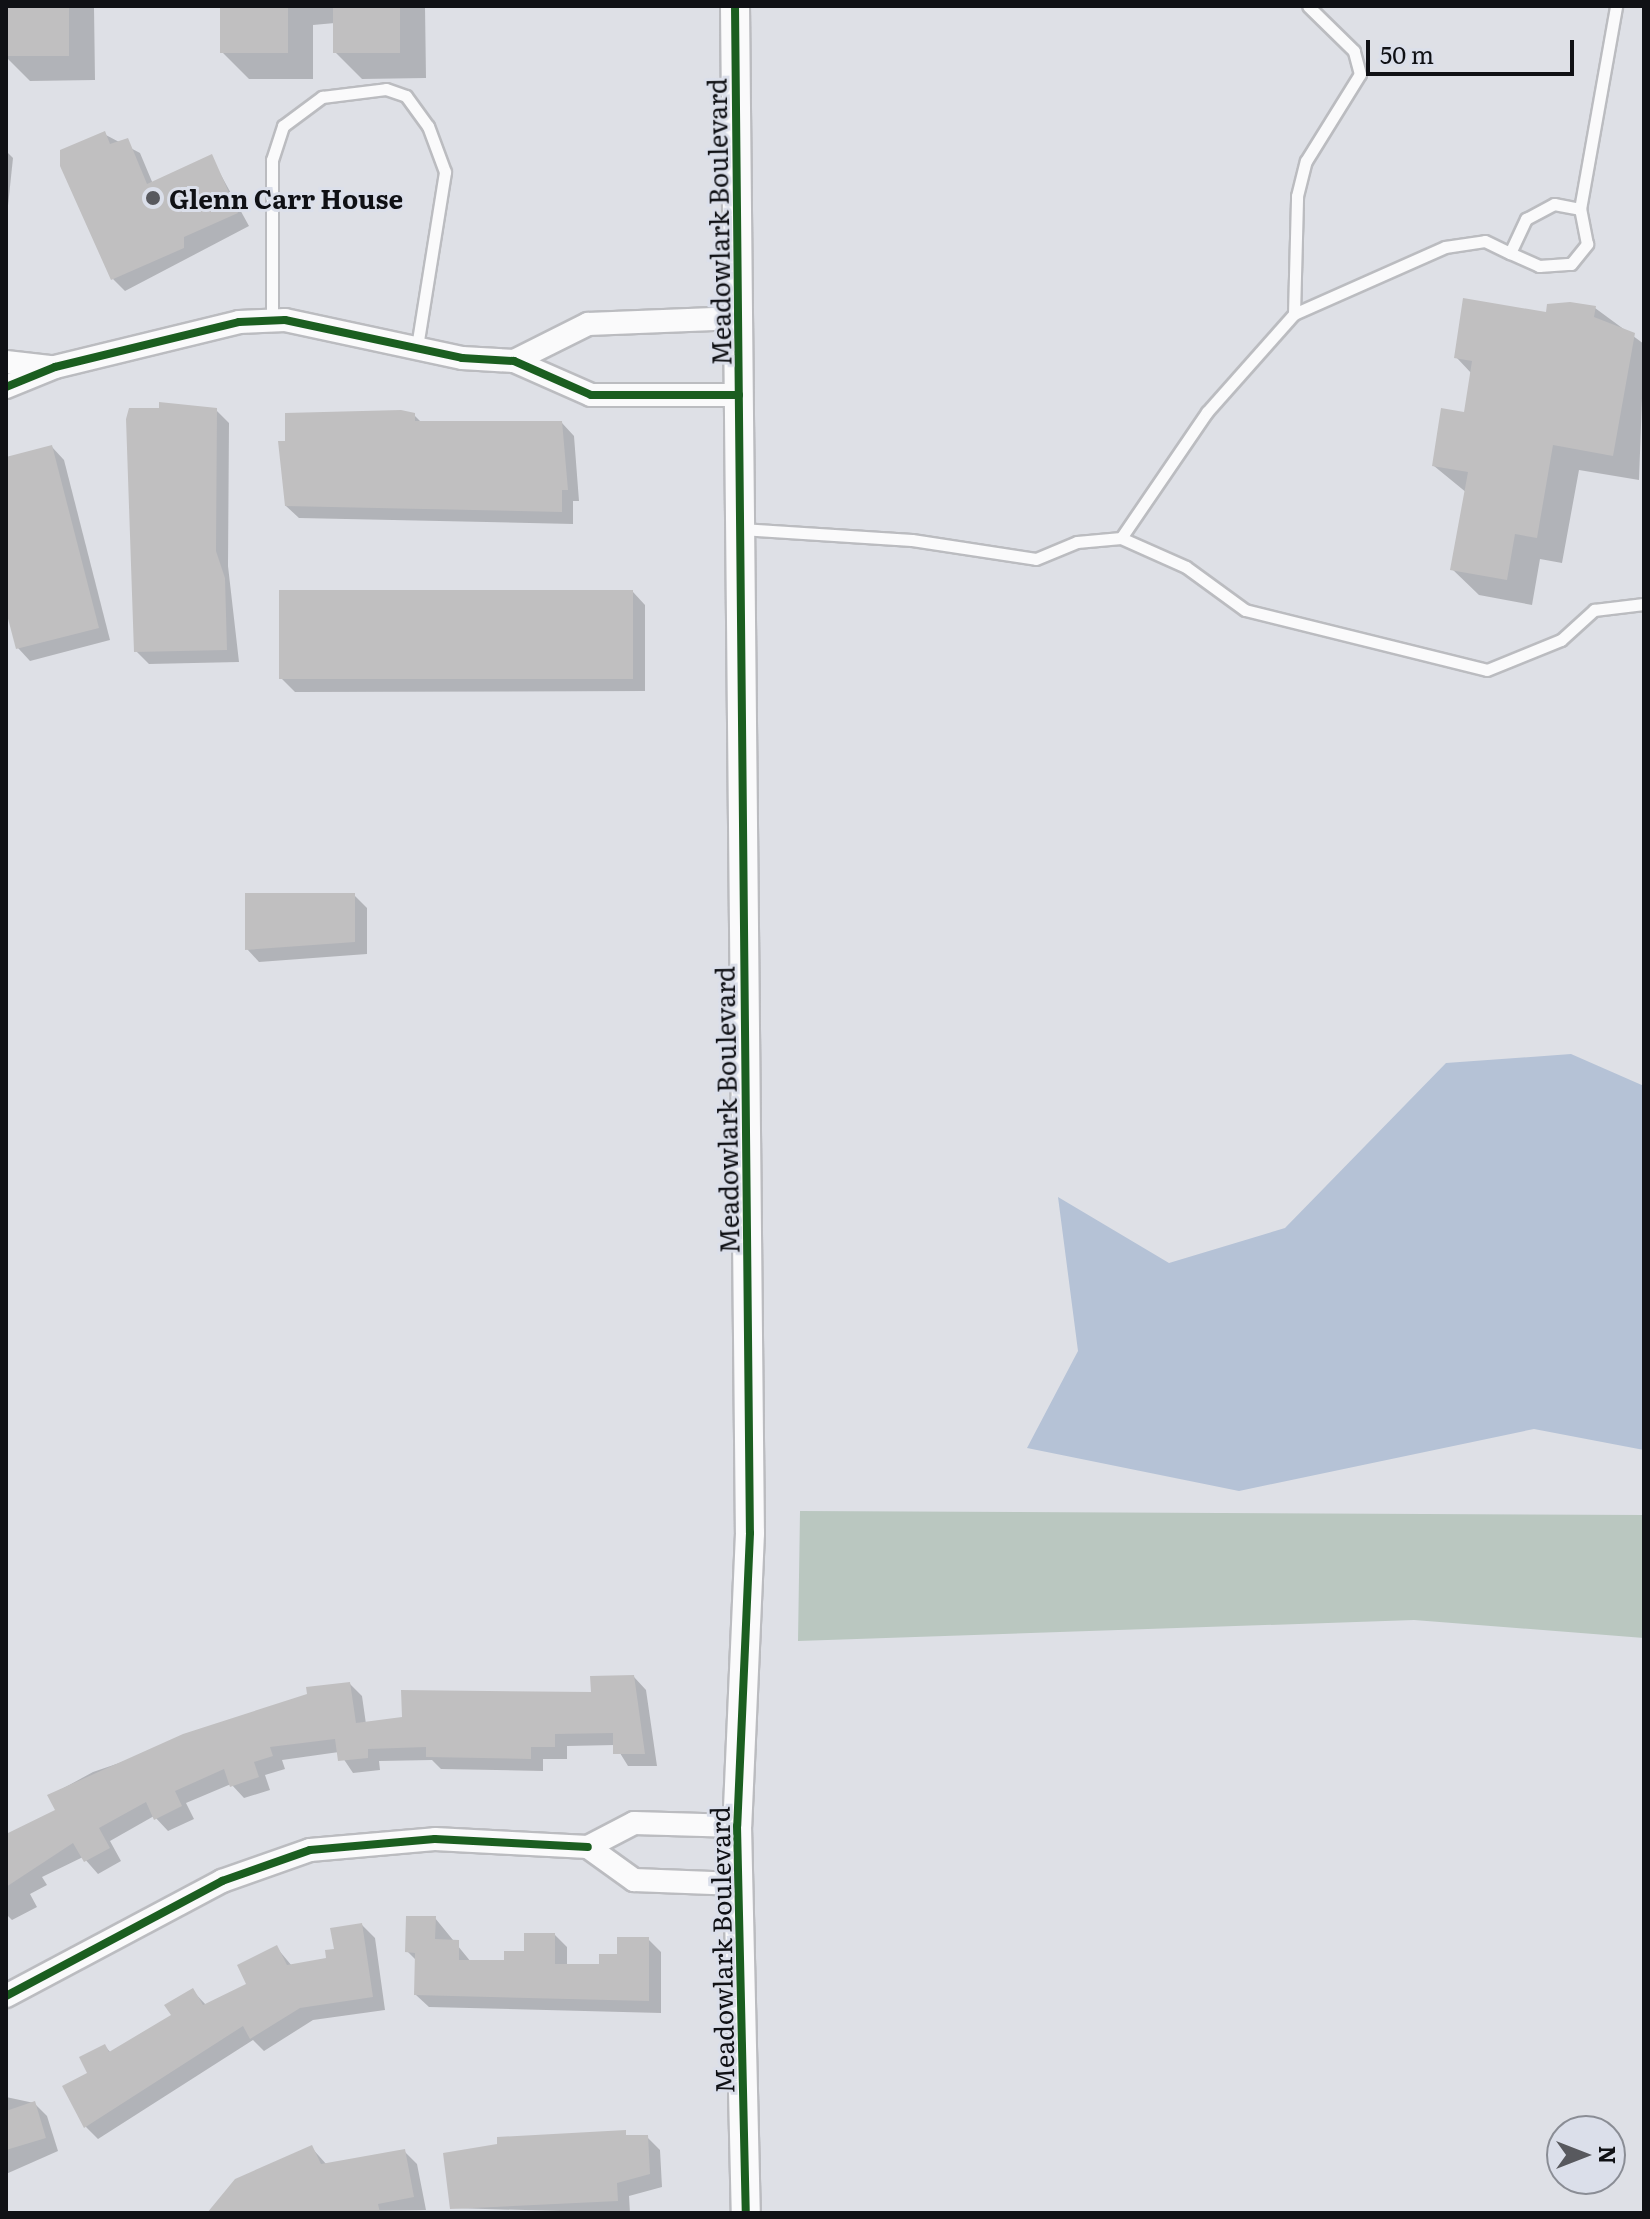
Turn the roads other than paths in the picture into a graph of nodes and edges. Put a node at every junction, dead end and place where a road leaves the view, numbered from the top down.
1 (735, 6) edge
2 (1308, 6) edge
3 (1616, 6) edge
4 (1580, 209) junction
5 (1510, 253) junction
6 (1294, 314) junction
7 (739, 318) junction
8 (272, 320) junction
9 (417, 347) junction
10 (514, 361) junction
11 (6, 362) edge
12 (55, 367) junction
13 (6, 387) edge
14 (739, 395) junction
15 (741, 529) junction
16 (1121, 538) junction
17 (1644, 604) edge
18 (737, 1826) junction
19 (588, 1847) junction
20 (738, 1884) junction
21 (6, 1996) edge
22 (746, 2213) edge

1 - 7 street, Meadowlark Boulevard
2 - 6 lane
3 - 4 lane
4 - 5 lane
4 - 5 lane
5 - 6 lane
6 - 16 lane
7 - 10 street
7 - 14 street, Meadowlark Boulevard
8 - 9 street
8 - 9 lane
8 - 12 street
9 - 10 street
10 - 14 street
11 - 12 street
12 - 13 street
14 - 15 street, Meadowlark Boulevard
15 - 16 lane
15 - 18 street, Meadowlark Boulevard
16 - 17 lane
18 - 19 street
18 - 20 street, Meadowlark Boulevard
19 - 20 street
19 - 21 street
20 - 22 street, Meadowlark Boulevard

